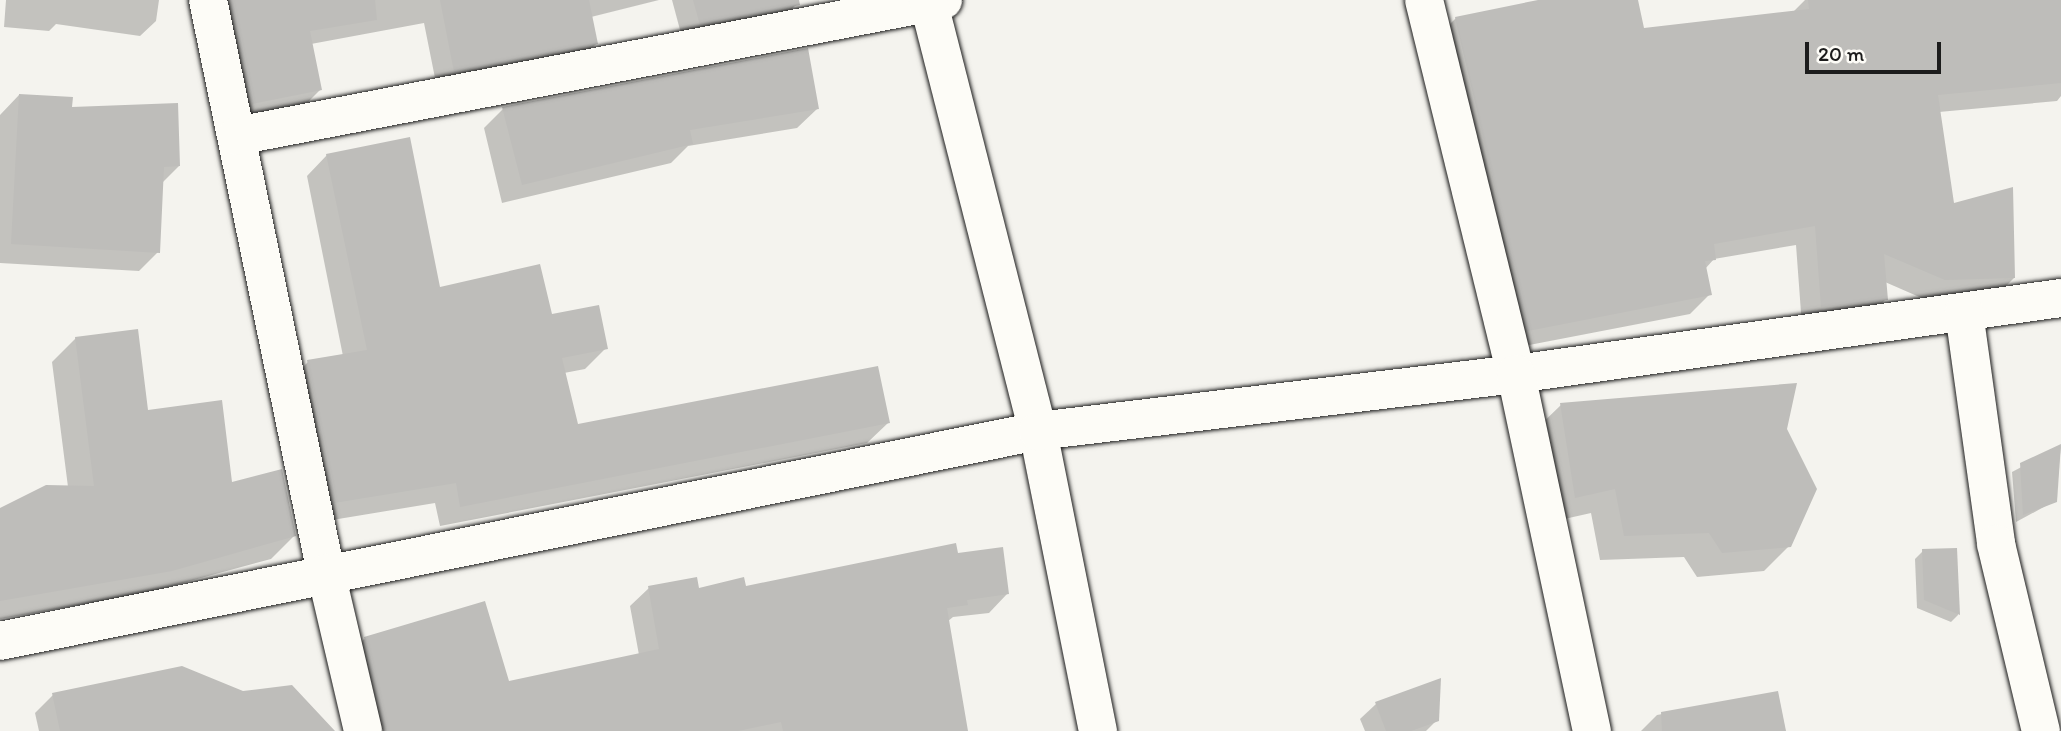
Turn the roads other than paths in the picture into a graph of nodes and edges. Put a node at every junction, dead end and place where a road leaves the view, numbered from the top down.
1 (208, 0) edge
2 (1424, 0) edge
3 (933, 1) edge
4 (237, 136) junction
5 (2061, 298) edge
6 (1964, 312) junction
7 (1516, 373) junction
8 (1038, 430) junction
9 (326, 573) junction
10 (0, 641) edge
11 (363, 731) edge
12 (1098, 731) edge
13 (1592, 731) edge
14 (2041, 731) edge

1 - 4 street
2 - 7 street
3 - 4 street
3 - 8 street
4 - 9 street
5 - 6 street
6 - 7 street
6 - 14 street
7 - 8 street
7 - 13 street
8 - 9 street
8 - 12 street
9 - 10 street
9 - 11 street

